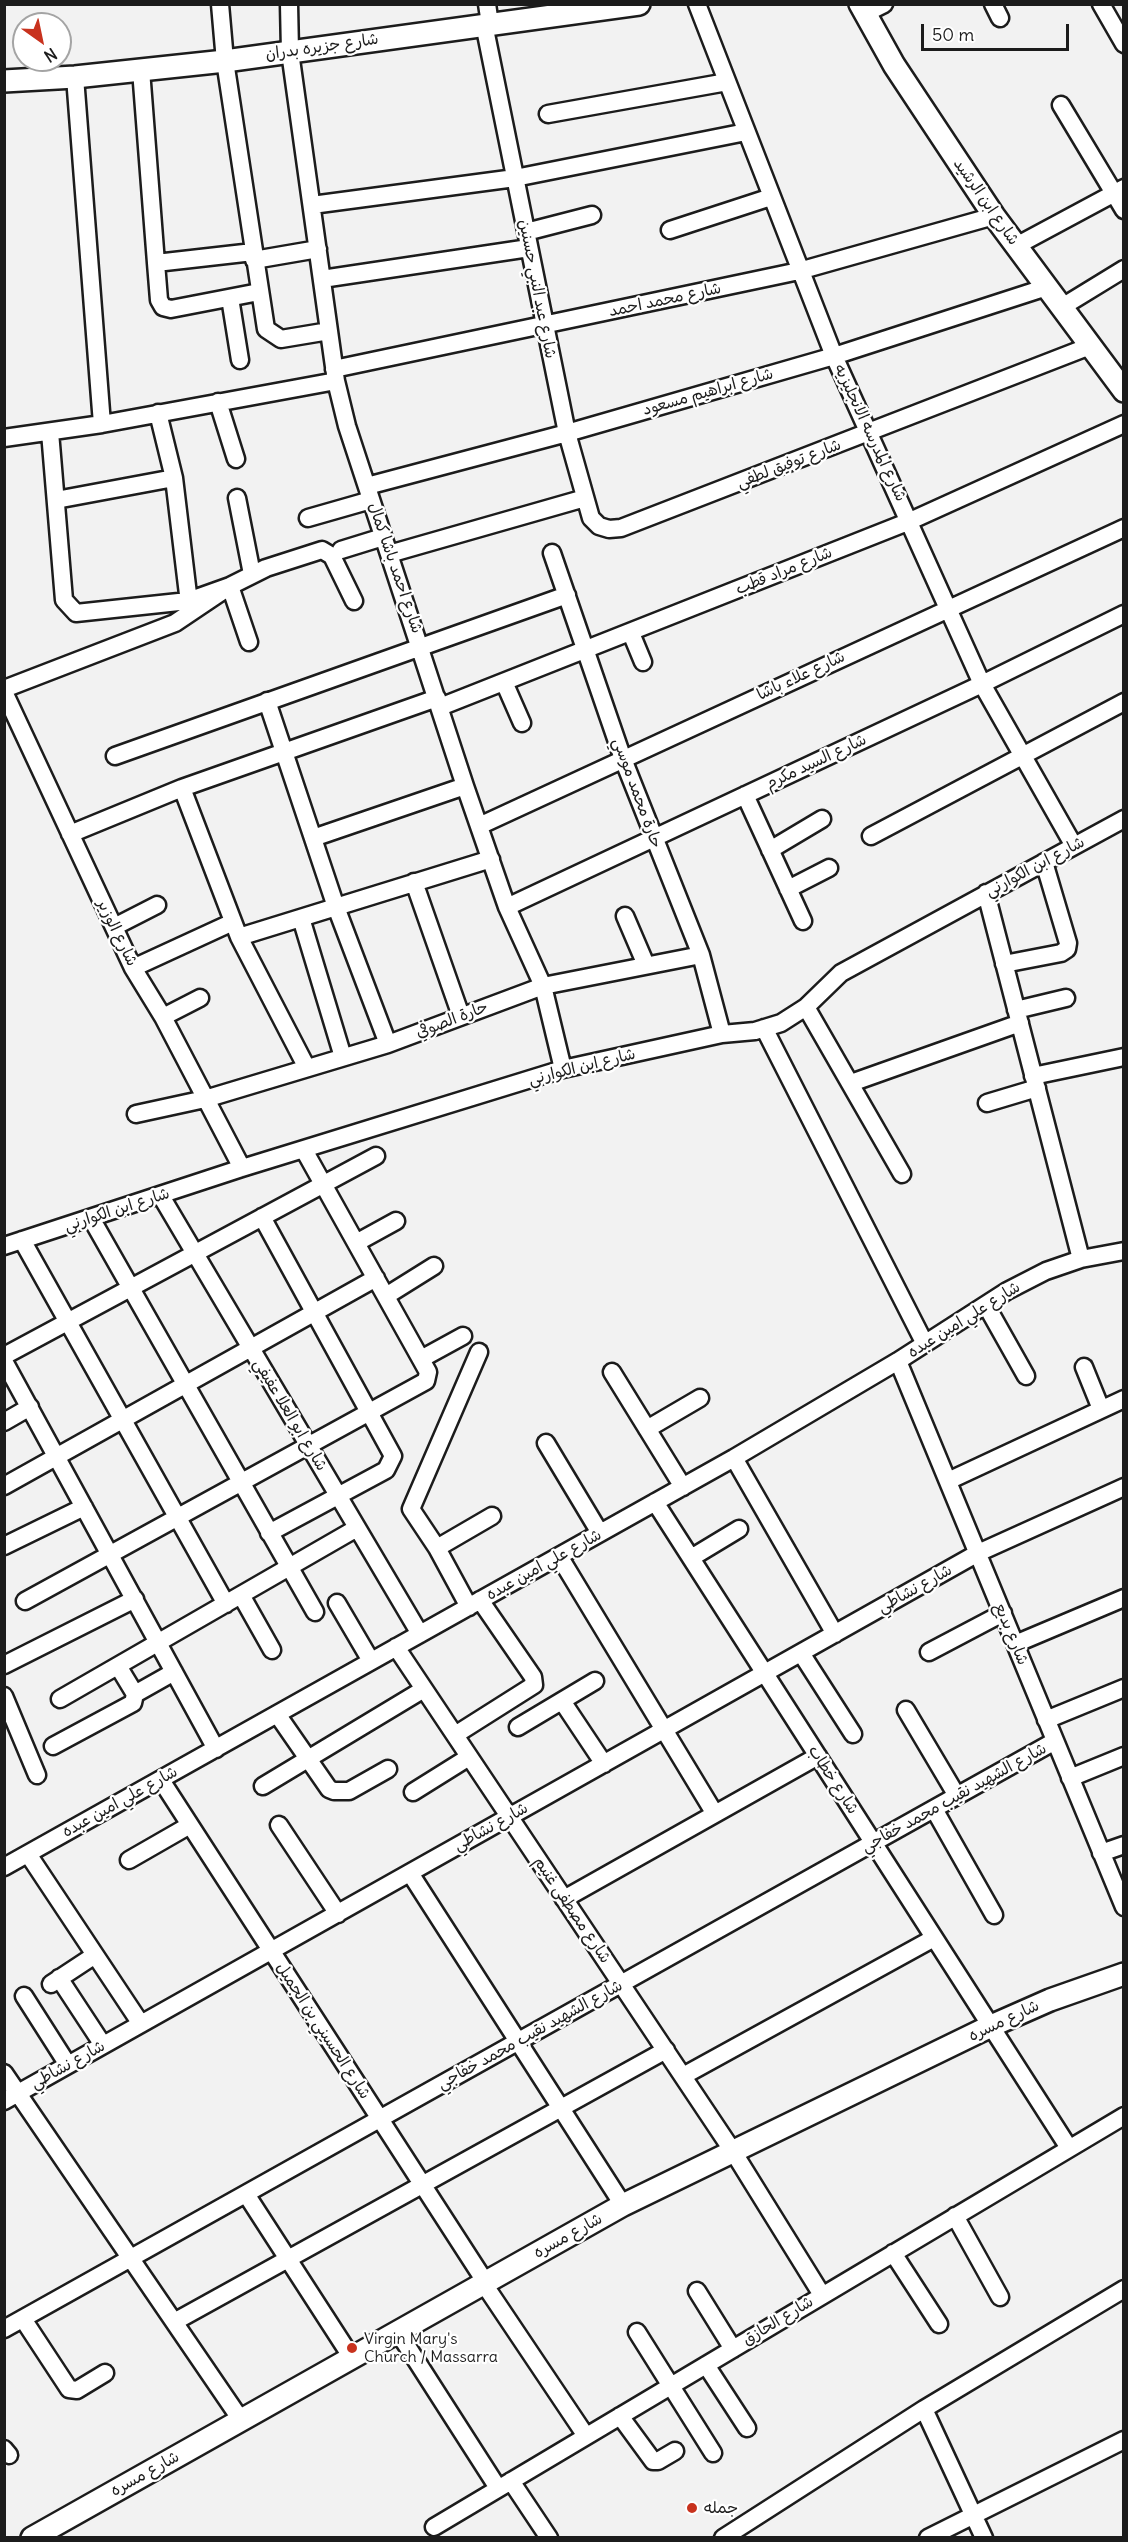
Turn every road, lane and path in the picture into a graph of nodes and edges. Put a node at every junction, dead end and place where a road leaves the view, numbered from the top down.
1 (220, 4) edge
2 (289, 4) edge
3 (639, 4) edge
4 (697, 4) edge
5 (884, 4) edge
6 (1101, 4) edge
7 (862, 9) edge
8 (487, 18) edge
9 (1118, 22) edge
10 (1124, 44) edge
11 (290, 52) junction
12 (225, 61) junction
13 (141, 70) junction
14 (75, 77) junction
15 (4, 81) edge
16 (727, 82) junction
17 (1061, 105) dead end
18 (548, 114) dead end
19 (746, 132) junction
20 (515, 178) junction
21 (1119, 190) edge
22 (771, 197) junction
23 (312, 206) junction
24 (1124, 210) edge
25 (592, 215) dead end
26 (994, 216) junction
27 (670, 230) dead end
28 (527, 240) junction
29 (1016, 246) junction
30 (318, 249) junction
31 (254, 256) junction
32 (156, 263) junction
33 (1124, 269) edge
34 (799, 271) junction
35 (322, 279) junction
36 (1047, 287) junction
37 (259, 292) junction
38 (230, 298) junction
39 (1062, 307) junction
40 (544, 326) junction
41 (328, 331) junction
42 (1090, 346) junction
43 (834, 356) junction
44 (240, 360) dead end
45 (1117, 368) edge
46 (335, 375) junction
47 (1124, 391) edge
48 (218, 402) junction
49 (158, 413) junction
50 (102, 424) junction
51 (1124, 424) edge
52 (50, 432) junction
53 (567, 433) junction
54 (870, 433) junction
55 (4, 438) edge
56 (236, 459) dead end
57 (174, 478) junction
58 (369, 493) junction
59 (237, 498) dead end
60 (585, 498) junction
61 (56, 500) junction
62 (308, 518) dead end
63 (910, 521) junction
64 (621, 528) joint
65 (1124, 528) edge
66 (383, 537) junction
67 (340, 550) dead end
68 (552, 553) dead end
69 (389, 554) junction
70 (252, 574) junction
71 (230, 586) junction
72 (567, 595) junction
73 (354, 601) dead end
74 (949, 607) junction
75 (189, 608) junction
76 (1124, 614) edge
77 (631, 633) junction
78 (249, 642) dead end
79 (421, 646) junction
80 (587, 650) junction
81 (644, 662) dead end
82 (504, 682) junction
83 (982, 684) junction
84 (4, 690) edge
85 (267, 701) junction
86 (439, 702) junction
87 (1124, 702) edge
88 (522, 723) dead end
89 (284, 751) junction
90 (115, 756) dead end
91 (1023, 756) junction
92 (623, 759) junction
93 (465, 786) junction
94 (182, 788) junction
95 (745, 795) junction
96 (822, 819) dead end
97 (1124, 819) edge
98 (479, 826) junction
99 (70, 834) junction
100 (871, 836) dead end
101 (313, 838) junction
102 (653, 838) junction
103 (1074, 846) junction
104 (770, 850) junction
105 (491, 859) junction
106 (1044, 862) junction
107 (830, 868) dead end
108 (414, 882) junction
109 (788, 889) junction
110 (986, 893) junction
111 (157, 905) dead end
112 (336, 907) junction
113 (507, 907) junction
114 (625, 916) dead end
115 (301, 918) junction
116 (803, 921) dead end
117 (114, 927) junction
118 (236, 929) junction
119 (701, 955) junction
120 (1004, 964) junction
121 (646, 965) junction
122 (134, 968) junction
123 (543, 986) junction
124 (200, 998) dead end
125 (1066, 998) dead end
126 (806, 1007) junction
127 (461, 1016) junction
128 (1018, 1016) junction
129 (163, 1017) junction
130 (764, 1028) junction
131 (722, 1034) junction
132 (388, 1044) junction
133 (343, 1057) junction
134 (1124, 1057) edge
135 (307, 1068) junction
136 (563, 1069) junction
137 (1035, 1082) junction
138 (851, 1083) junction
139 (205, 1098) junction
140 (987, 1103) dead end
141 (136, 1114) dead end
142 (304, 1150) junction
143 (376, 1156) dead end
144 (242, 1168) junction
145 (902, 1174) dead end
146 (323, 1184) junction
147 (160, 1196) junction
148 (262, 1217) junction
149 (91, 1218) junction
150 (396, 1221) dead end
151 (22, 1240) junction
152 (356, 1243) junction
153 (4, 1246) edge
154 (1124, 1251) edge
155 (195, 1254) junction
156 (1081, 1259) junction
157 (434, 1266) dead end
158 (376, 1278) junction
159 (130, 1288) junction
160 (386, 1296) junction
161 (986, 1305) junction
162 (315, 1312) junction
163 (68, 1322) junction
164 (463, 1335) dead end
165 (925, 1344) junction
166 (251, 1348) junction
167 (479, 1352) dead end
168 (4, 1358) edge
169 (898, 1361) junction
170 (424, 1365) junction
171 (1084, 1367) dead end
172 (612, 1372) dead end
173 (1026, 1376) dead end
174 (185, 1385) junction
175 (700, 1398) dead end
176 (1124, 1399) edge
177 (30, 1407) junction
178 (1101, 1409) junction
179 (370, 1412) junction
180 (123, 1420) junction
181 (4, 1422) edge
182 (647, 1429) junction
183 (546, 1443) dead end
184 (308, 1446) junction
185 (57, 1457) junction
186 (734, 1458) junction
187 (948, 1481) junction
188 (240, 1483) junction
189 (4, 1486) edge
190 (683, 1487) junction
191 (1124, 1487) edge
192 (338, 1496) junction
193 (655, 1502) junction
194 (84, 1507) junction
195 (492, 1516) dead end
196 (177, 1518) junction
197 (357, 1528) junction
198 (739, 1529) dead end
199 (269, 1533) junction
200 (600, 1533) junction
201 (4, 1546) edge
202 (437, 1548) junction
203 (978, 1553) junction
204 (110, 1555) junction
205 (559, 1556) junction
206 (691, 1558) junction
207 (288, 1568) junction
208 (241, 1595) junction
209 (1124, 1598) edge
210 (135, 1599) junction
211 (25, 1601) dead end
212 (337, 1603) dead end
213 (226, 1604) junction
214 (474, 1604) junction
215 (315, 1612) dead end
216 (1003, 1613) junction
217 (420, 1634) junction
218 (835, 1634) junction
219 (158, 1643) junction
220 (1016, 1644) junction
221 (396, 1647) junction
222 (272, 1650) dead end
223 (929, 1652) dead end
224 (801, 1653) junction
225 (371, 1662) junction
226 (4, 1665) edge
227 (118, 1666) junction
228 (174, 1672) junction
229 (765, 1673) junction
230 (595, 1681) dead end
231 (1124, 1688) edge
232 (424, 1689) junction
233 (135, 1694) junction
234 (4, 1696) edge
235 (60, 1700) dead end
236 (562, 1701) junction
237 (906, 1710) dead end
238 (277, 1714) junction
239 (1046, 1720) junction
240 (518, 1727) dead end
241 (11, 1730) edge
242 (665, 1730) junction
243 (853, 1734) dead end
244 (454, 1735) junction
245 (1055, 1741) junction
246 (53, 1746) dead end
247 (216, 1749) junction
248 (818, 1756) junction
249 (1124, 1756) edge
250 (469, 1757) junction
251 (308, 1759) junction
252 (604, 1764) junction
253 (388, 1768) dead end
254 (37, 1775) dead end
255 (1070, 1778) junction
256 (161, 1780) junction
257 (263, 1786) dead end
258 (413, 1792) dead end
259 (957, 1796) junction
260 (934, 1809) junction
261 (715, 1814) junction
262 (510, 1817) junction
263 (190, 1825) junction
264 (279, 1825) dead end
265 (874, 1843) junction
266 (1124, 1845) edge
267 (1101, 1853) junction
268 (28, 1854) junction
269 (129, 1860) dead end
270 (4, 1867) edge
271 (410, 1873) junction
272 (564, 1899) junction
273 (1124, 1907) edge
274 (338, 1914) junction
275 (994, 1915) dead end
276 (934, 1938) junction
277 (271, 1951) junction
278 (96, 1955) junction
279 (1124, 1974) edge
280 (621, 1984) junction
281 (24, 1996) dead end
282 (141, 2024) junction
283 (991, 2026) junction
284 (518, 2042) junction
285 (104, 2045) junction
286 (666, 2050) junction
287 (68, 2065) junction
288 (4, 2073) edge
289 (683, 2076) junction
290 (11, 2097) edge
291 (561, 2108) junction
292 (1124, 2116) edge
293 (380, 2119) junction
294 (1069, 2148) junction
295 (734, 2153) junction
296 (422, 2185) junction
297 (246, 2194) junction
298 (623, 2205) junction
299 (955, 2216) junction
300 (893, 2253) junction
301 (131, 2259) junction
302 (288, 2259) junction
303 (485, 2283) junction
304 (1124, 2289) edge
305 (697, 2290) dead end
306 (822, 2295) junction
307 (1000, 2297) dead end
308 (23, 2319) junction
309 (174, 2322) junction
310 (939, 2324) dead end
311 (4, 2329) edge
312 (398, 2332) junction
313 (637, 2332) dead end
314 (733, 2349) junction
315 (352, 2358) junction
316 (706, 2365) junction
317 (105, 2373) dead end
318 (669, 2386) junction
319 (924, 2409) junction
320 (620, 2416) junction
321 (241, 2420) junction
322 (747, 2428) dead end
323 (586, 2436) junction
324 (1124, 2440) edge
325 (675, 2451) dead end
326 (713, 2453) dead end
327 (505, 2484) junction
328 (973, 2515) junction
329 (434, 2527) dead end
330 (32, 2538) edge
331 (549, 2538) edge
332 (723, 2538) edge
333 (928, 2538) edge
334 (984, 2538) edge

1 - 12 street
2 - 11 street, شارع احمد باشا كمال
3 - 8 street, شارع جزيره بدران
4 - 16 street, شارع المدرسه الانجليزيه
5 - 7 street
6 - 9 street
7 - 26 street, شارع ابن الرشيد
8 - 11 street, شارع جزيره بدران
8 - 20 street, شارع عبد النبي حسنين
9 - 10 street
11 - 12 street, شارع جزيره بدران
11 - 23 street, شارع احمد باشا كمال
12 - 13 street, شارع جزيره بدران
12 - 31 street
13 - 14 street, شارع جزيره بدران
13 - 32 street
14 - 15 street, شارع جزيره بدران
14 - 50 street
16 - 18 street
16 - 19 street, شارع المدرسه الانجليزيه
17 - 21 street
19 - 20 street
19 - 22 street, شارع المدرسه الانجليزيه
20 - 23 street
20 - 28 street, شارع عبد النبي حسنين
21 - 24 street
21 - 29 street
22 - 27 street
22 - 34 street, شارع المدرسه الانجليزيه
23 - 30 street, شارع احمد باشا كمال
25 - 28 street
26 - 29 street, شارع ابن الرشيد
26 - 34 street, شارع محمد احمد
28 - 35 street
28 - 40 street, شارع عبد النبي حسنين
29 - 36 street, شارع ابن الرشيد
30 - 31 street
30 - 35 street, شارع احمد باشا كمال
31 - 32 street
31 - 37 street
32 - 38 street
33 - 39 street
34 - 40 street, شارع محمد احمد
34 - 43 street, شارع المدرسه الانجليزيه
35 - 41 street, شارع احمد باشا كمال
36 - 39 street, شارع ابن الرشيد
36 - 43 street, شارع ابراهيم مسعود
37 - 38 street
37 - 41 street
38 - 44 street
39 - 42 street, شارع ابن الرشيد
40 - 46 street, شارع محمد احمد
40 - 53 street, شارع عبد النبي حسنين
41 - 46 street, شارع احمد باشا كمال
42 - 45 street, شارع ابن الرشيد
42 - 54 street, شارع توفيق لطفي
43 - 53 street, شارع ابراهيم مسعود
43 - 54 street, شارع المدرسه الانجليزيه
45 - 47 street, شارع ابن الرشيد
46 - 48 street, شارع محمد احمد
46 - 58 street, شارع احمد باشا كمال
48 - 49 street, شارع محمد احمد
48 - 56 street
49 - 50 street, شارع محمد احمد
49 - 57 street
50 - 52 street, شارع محمد احمد
51 - 63 street, شارع مراد قطب
52 - 55 street, شارع محمد احمد
52 - 61 street
53 - 58 street, شارع ابراهيم مسعود
53 - 60 street, شارع عبد النبي حسنين
54 - 63 street, شارع المدرسه الانجليزيه
54 - 64 street, شارع توفيق لطفي
57 - 61 street
57 - 75 street
58 - 62 street, شارع ابراهيم مسعود
58 - 66 street, شارع احمد باشا كمال
59 - 70 street
60 - 64 street, شارع عبد النبي حسنين
60 - 69 street
61 - 75 street
63 - 74 street, شارع المدرسه الانجليزيه
63 - 77 street, شارع مراد قطب
65 - 74 street, شارع علاء باشا
66 - 67 street
66 - 69 street, شارع احمد باشا كمال
68 - 72 street, حارة محمد موسي
69 - 79 street, شارع احمد باشا كمال
70 - 71 street
70 - 73 street
71 - 75 street
71 - 78 street
72 - 79 street
72 - 80 street, حارة محمد موسي
74 - 83 street, شارع المدرسه الانجليزيه
74 - 92 street, شارع علاء باشا
75 - 84 street
76 - 83 street, شارع السيد مكرم
77 - 80 street, شارع مراد قطب
77 - 81 street
79 - 85 street
79 - 86 street, شارع احمد باشا كمال
80 - 82 street, شارع مراد قطب
80 - 92 street, حارة محمد موسي
82 - 86 street, شارع مراد قطب
82 - 88 street
83 - 91 street, شارع المدرسه الانجليزيه
83 - 95 street, شارع السيد مكرم
84 - 99 street, شارع الوزير
85 - 89 street
85 - 90 street
86 - 89 street, شارع مراد قطب
86 - 93 street, شارع احمد باشا كمال
87 - 91 street
89 - 94 street, شارع مراد قطب
89 - 101 street
91 - 100 street
91 - 103 street, شارع المدرسه الانجليزيه
92 - 98 street, شارع علاء باشا
92 - 102 street, حارة محمد موسي
93 - 98 street, شارع احمد باشا كمال
93 - 101 street
94 - 99 street, شارع مراد قطب
94 - 118 street
95 - 102 street, شارع السيد مكرم
95 - 104 street
96 - 104 street
97 - 103 street, شارع ابن الكوارني
98 - 105 street, شارع احمد باشا كمال
99 - 117 street, شارع الوزير
101 - 112 street
102 - 113 street, شارع السيد مكرم
102 - 119 street, حارة محمد موسي
103 - 106 street, شارع ابن الكوارني
104 - 109 street
105 - 108 street
105 - 113 street, شارع احمد باشا كمال
106 - 110 street, شارع ابن الكوارني
106 - 120 street
107 - 109 street
108 - 112 street
108 - 127 street
109 - 116 street
110 - 120 street
110 - 126 street, شارع ابن الكوارني
111 - 117 street
112 - 115 street
112 - 132 street
113 - 123 street, شارع احمد باشا كمال
114 - 121 street
115 - 118 street
115 - 133 street
117 - 122 street, شارع الوزير
118 - 122 street
118 - 135 street
119 - 121 street, حارة الصوفي
119 - 131 street, حارة محمد موسي
120 - 128 street
121 - 123 street, حارة الصوفي
122 - 129 street, شارع الوزير
123 - 127 street, حارة الصوفي
123 - 136 street, شارع احمد باشا كمال
124 - 129 street
125 - 128 street
126 - 130 street, شارع ابن الكوارني
126 - 138 street
127 - 132 street, حارة الصوفي
128 - 137 street
128 - 138 street
129 - 139 street, شارع الوزير
130 - 131 street, شارع ابن الكوارني
130 - 165 street
131 - 136 street, شارع ابن الكوارني
132 - 133 street, حارة الصوفي
133 - 135 street, حارة الصوفي
134 - 137 street
135 - 139 street, حارة الصوفي
136 - 142 street, شارع ابن الكوارني
137 - 140 street
137 - 156 street
138 - 145 street
139 - 141 street, حارة الصوفي
139 - 144 street, شارع الوزير
142 - 144 street, شارع ابن الكوارني
142 - 146 street
143 - 146 street
144 - 147 street, شارع ابن الكوارني
146 - 148 street
146 - 152 street
147 - 149 street, شارع ابن الكوارني
147 - 155 street, شارع ابو العلا عفيفي
148 - 155 street
148 - 162 street
149 - 151 street, شارع ابن الكوارني
149 - 159 street
150 - 152 street
151 - 153 street, شارع ابن الكوارني
151 - 163 street
152 - 158 street
154 - 156 street, شارع علي امين عبده
155 - 159 street
155 - 166 street, شارع ابو العلا عفيفي
156 - 161 street, شارع علي امين عبده
157 - 160 street
158 - 160 street
158 - 162 street
159 - 163 street
159 - 174 street
160 - 170 street
161 - 165 street, شارع علي امين عبده
161 - 173 street
162 - 166 street
162 - 179 street
163 - 168 street
163 - 180 street
164 - 170 street
165 - 169 street, شارع علي امين عبده
166 - 174 street
166 - 184 street, شارع ابو العلا عفيفي
167 - 202 street
168 - 177 street
169 - 186 street, شارع علي امين عبده
169 - 187 street, شارع بديع
170 - 179 street
171 - 178 street
172 - 182 street
174 - 180 street
174 - 188 street
175 - 182 street
176 - 178 street
177 - 181 street
177 - 185 street
178 - 187 street
179 - 184 street
179 - 192 street
180 - 185 street
180 - 196 street
182 - 190 street
183 - 200 street
184 - 188 street
184 - 192 street, شارع ابو العلا عفيفي
185 - 189 street
185 - 194 street
186 - 190 street, شارع علي امين عبده
186 - 218 street
187 - 203 street, شارع بديع
188 - 196 street
188 - 199 street
190 - 193 street, شارع علي امين عبده
191 - 203 street, شارع نشاطي
192 - 197 street, شارع ابو العلا عفيفي
192 - 199 street
193 - 200 street, شارع علي امين عبده
193 - 206 street, شارع خطاب
194 - 201 street
194 - 204 street
195 - 202 street
196 - 204 street
196 - 213 street
197 - 207 street
197 - 217 street, شارع ابو العلا عفيفي
198 - 206 street
199 - 207 street
200 - 205 street, شارع علي امين عبده
202 - 214 street
203 - 216 street, شارع بديع
203 - 218 street, شارع نشاطي
204 - 210 street
204 - 211 street
205 - 214 street, شارع علي امين عبده
205 - 242 street
206 - 229 street, شارع خطاب
207 - 208 street
207 - 215 street
208 - 213 street
208 - 222 street
209 - 220 street
210 - 219 street
210 - 226 street
212 - 225 street
213 - 219 street
214 - 217 street, شارع علي امين عبده
214 - 244 street
216 - 220 street, شارع بديع
216 - 223 street
217 - 221 street, شارع علي امين عبده
218 - 224 street, شارع نشاطي
219 - 227 street
219 - 228 street
220 - 239 street, شارع بديع
221 - 225 street, شارع علي امين عبده
221 - 232 street, شارع مصطفى غنيم
224 - 229 street, شارع نشاطي
224 - 243 street
225 - 238 street, شارع علي امين عبده
227 - 233 street
227 - 235 street
228 - 233 street
228 - 247 street
229 - 242 street, شارع نشاطي
229 - 248 street, شارع خطاب
230 - 236 street
231 - 239 street
232 - 244 street, شارع مصطفى غنيم
232 - 251 street
233 - 246 street
234 - 241 street
236 - 240 street
236 - 252 street
237 - 259 street
238 - 247 street, شارع علي امين عبده
238 - 251 street
239 - 245 street, شارع بديع
241 - 254 street
242 - 252 street, شارع نشاطي
242 - 261 street
244 - 250 street, شارع مصطفى غنيم
245 - 255 street, شارع بديع
245 - 259 street, شارع الشهيد نقيب محمد خفاجي
247 - 256 street, شارع علي امين عبده
248 - 261 street
248 - 265 street, شارع خطاب
249 - 255 street
250 - 258 street
250 - 262 street, شارع مصطفى غنيم
251 - 253 street
251 - 257 street
252 - 262 street, شارع نشاطي
255 - 267 street, شارع بديع
256 - 263 street, شارع الحسيني بن الجميل
256 - 268 street, شارع علي امين عبده
259 - 260 street, شارع الشهيد نقيب محمد خفاجي
260 - 265 street, شارع الشهيد نقيب محمد خفاجي
260 - 275 street
261 - 272 street
262 - 271 street, شارع نشاطي
262 - 272 street, شارع مصطفى غنيم
263 - 269 street
263 - 277 street, شارع الحسيني بن الجميل
264 - 274 street
265 - 276 street, شارع خطاب
265 - 280 street, شارع الشهيد نقيب محمد خفاجي
266 - 267 street
267 - 273 street, شارع بديع
268 - 270 street, شارع علي امين عبده
268 - 278 street
271 - 274 street, شارع نشاطي
271 - 284 street
272 - 280 street, شارع مصطفى غنيم
274 - 277 street, شارع نشاطي
276 - 283 street, شارع خطاب
276 - 289 street
277 - 282 street, شارع نشاطي
277 - 293 street, شارع الحسيني بن الجميل
278 - 282 street
278 - 285 street
279 - 283 street, شارع مسره
280 - 284 street, شارع الشهيد نقيب محمد خفاجي
280 - 286 street, شارع مصطفى غنيم
281 - 287 street
282 - 285 street, شارع نشاطي
283 - 294 street, شارع خطاب
283 - 295 street, شارع مسره
284 - 291 street
284 - 293 street, شارع الشهيد نقيب محمد خفاجي
285 - 287 street, شارع نشاطي
286 - 289 street, شارع مصطفى غنيم
286 - 291 street
287 - 290 street, شارع نشاطي
288 - 290 street
289 - 295 street, شارع مصطفى غنيم
290 - 301 street
291 - 296 street
291 - 298 street
292 - 294 street, شارع الحازق
293 - 296 street, شارع الحسيني بن الجميل
293 - 297 street, شارع الشهيد نقيب محمد خفاجي
294 - 299 street, شارع الحازق
295 - 298 street, شارع مسره
295 - 306 street, شارع مصطفى غنيم
296 - 302 street
296 - 303 street, شارع الحسيني بن الجميل
297 - 301 street, شارع الشهيد نقيب محمد خفاجي
297 - 302 street
298 - 303 street, شارع مسره
299 - 300 street, شارع الحازق
299 - 307 street
300 - 306 street, شارع الحازق
300 - 310 street
301 - 308 street, شارع الشهيد نقيب محمد خفاجي
301 - 309 street
302 - 309 street
302 - 315 street
303 - 312 street, شارع مسره
303 - 323 street, شارع الحسيني بن الجميل
304 - 319 street
305 - 314 street
306 - 314 street, شارع الحازق
308 - 311 street, شارع الشهيد نقيب محمد خفاجي
308 - 317 street
309 - 321 street
312 - 315 street, شارع مسره
312 - 327 street
313 - 318 street
314 - 316 street, شارع الحازق
315 - 321 street, شارع مسره
316 - 318 street, شارع الحازق
316 - 322 street
318 - 320 street, شارع الحازق
318 - 326 street
319 - 328 street
319 - 332 street
320 - 323 street, شارع الحازق
320 - 325 street
321 - 330 street, شارع مسره
323 - 327 street, شارع الحازق
324 - 328 street
327 - 329 street, شارع الحازق
327 - 331 street
328 - 333 street
328 - 334 street

